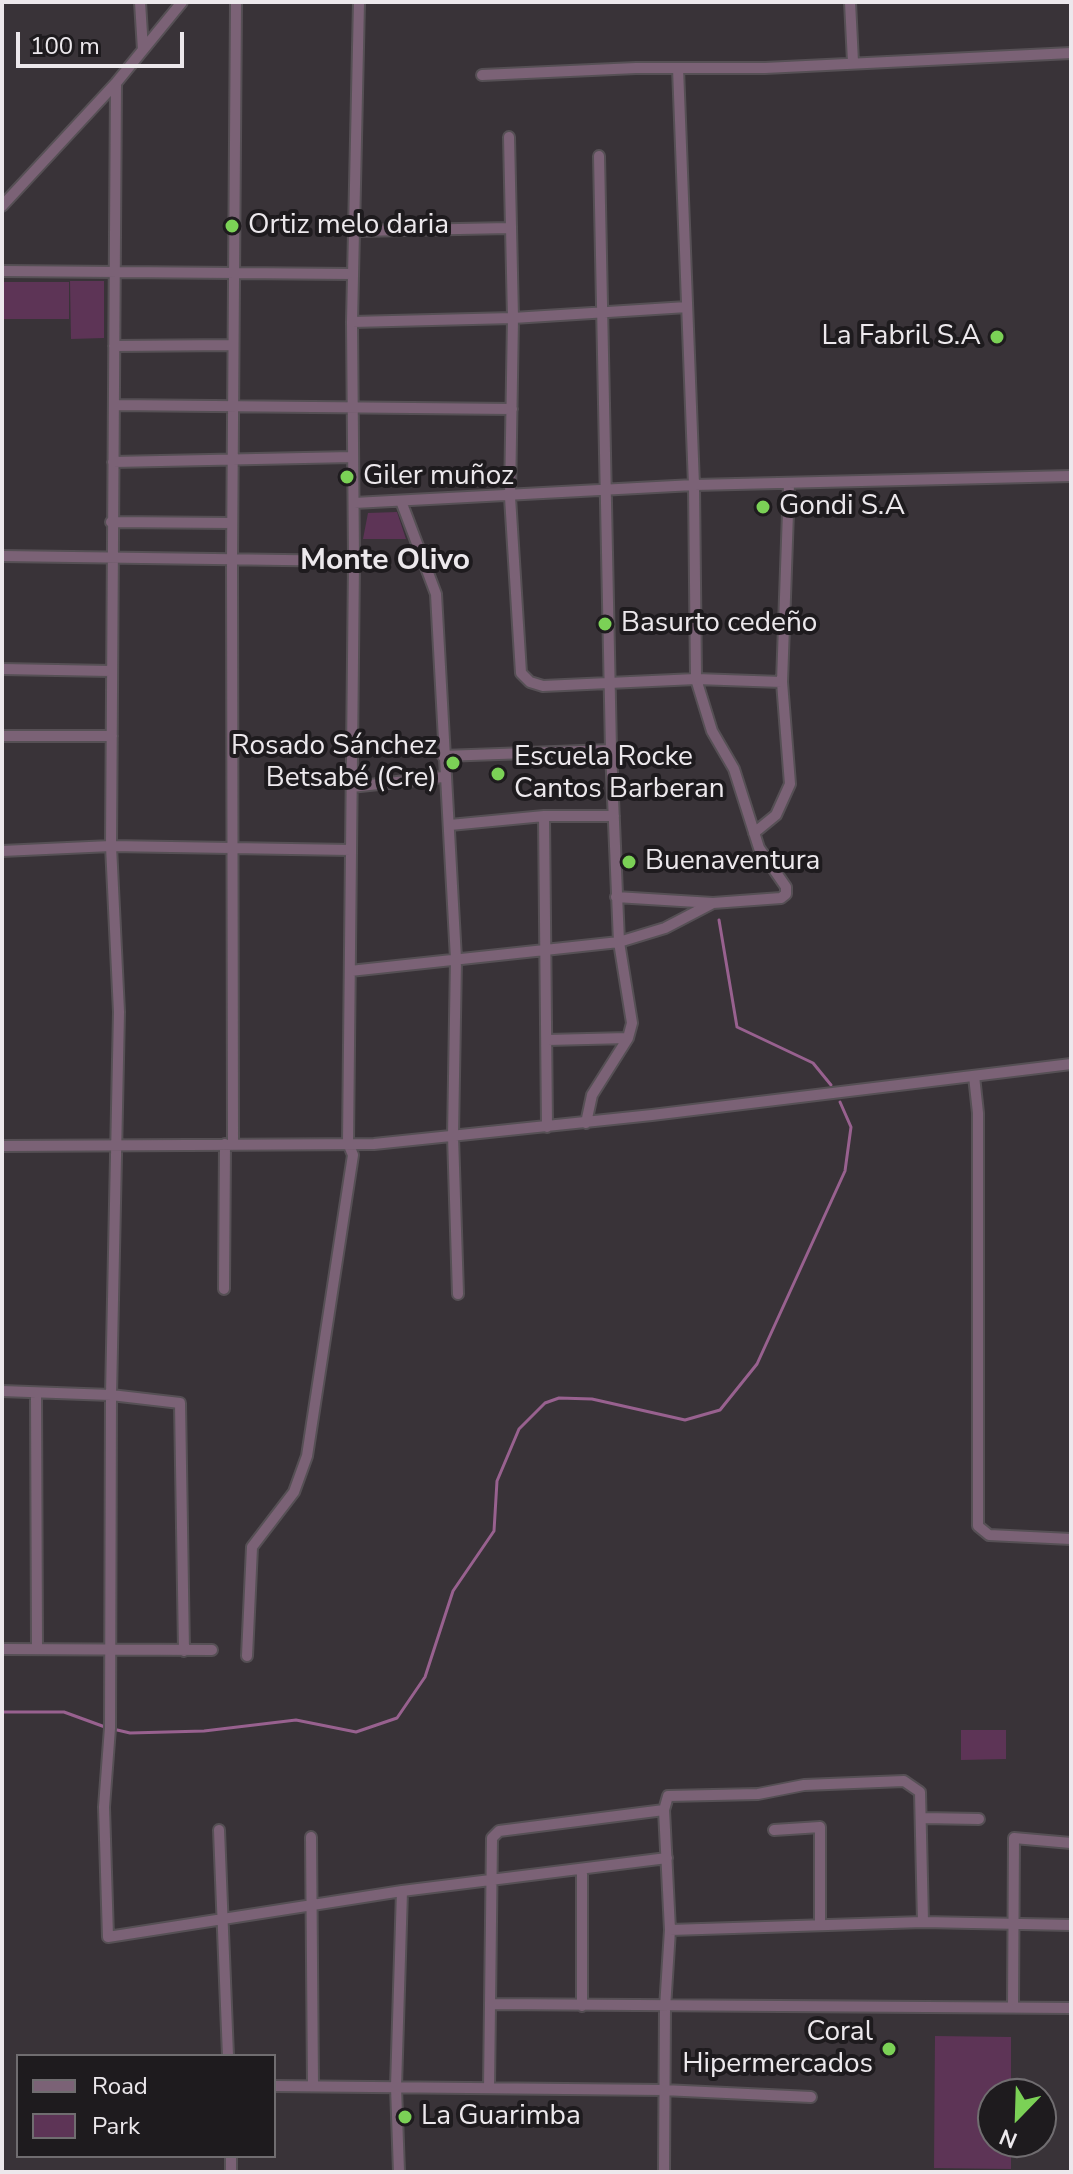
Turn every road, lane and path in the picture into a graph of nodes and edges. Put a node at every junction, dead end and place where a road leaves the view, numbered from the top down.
1 (140, 2) edge
2 (182, 2) edge
3 (236, 2) edge
4 (359, 2) edge
5 (850, 2) edge
6 (143, 50) junction
7 (1071, 53) edge
8 (853, 62) junction
9 (678, 68) junction
10 (482, 75) dead end
11 (116, 83) junction
12 (509, 137) dead end
13 (599, 156) dead end
14 (2, 206) edge
15 (510, 228) junction
16 (356, 231) junction
17 (2, 271) edge
18 (113, 272) junction
19 (234, 274) junction
20 (353, 274) junction
21 (687, 307) junction
22 (600, 312) junction
23 (513, 318) junction
24 (352, 322) junction
25 (233, 345) junction
26 (114, 346) junction
27 (114, 405) junction
28 (233, 406) junction
29 (353, 407) junction
30 (512, 409) junction
31 (352, 457) junction
32 (235, 459) junction
33 (113, 462) junction
34 (1071, 476) edge
35 (789, 484) junction
36 (694, 485) junction
37 (608, 491) junction
38 (510, 497) junction
39 (401, 501) junction
40 (354, 503) junction
41 (111, 522) junction
42 (232, 523) junction
43 (2, 556) edge
44 (111, 559) junction
45 (232, 560) junction
46 (354, 561) junction
47 (2, 669) edge
48 (111, 671) junction
49 (696, 679) junction
50 (782, 682) junction
51 (609, 685) junction
52 (2, 736) edge
53 (112, 736) junction
54 (611, 750) junction
55 (443, 756) junction
56 (443, 777) junction
57 (351, 787) junction
58 (544, 816) junction
59 (614, 816) junction
60 (450, 825) junction
61 (754, 833) junction
62 (111, 846) junction
63 (233, 850) junction
64 (351, 850) junction
65 (2, 851) edge
66 (616, 897) junction
67 (713, 903) junction
68 (619, 942) junction
69 (548, 949) junction
70 (456, 959) junction
71 (350, 971) junction
72 (628, 1038) junction
73 (547, 1040) junction
74 (1071, 1064) edge
75 (974, 1076) junction
76 (586, 1123) junction
77 (547, 1127) junction
78 (453, 1136) junction
79 (348, 1143) junction
80 (229, 1144) junction
81 (2, 1146) edge
82 (116, 1146) junction
83 (224, 1289) dead end
84 (458, 1294) dead end
85 (2, 1391) edge
86 (36, 1393) junction
87 (111, 1395) junction
88 (1071, 1539) edge
89 (2, 1649) edge
90 (37, 1649) junction
91 (212, 1650) dead end
92 (184, 1651) junction
93 (110, 1652) junction
94 (247, 1656) dead end
95 (664, 1810) junction
96 (923, 1818) junction
97 (979, 1819) dead end
98 (219, 1830) dead end
99 (774, 1830) dead end
100 (311, 1837) dead end
101 (1071, 1843) edge
102 (667, 1858) junction
103 (582, 1869) junction
104 (493, 1880) junction
105 (402, 1891) junction
106 (312, 1904) junction
107 (225, 1918) junction
108 (923, 1922) junction
109 (1013, 1923) junction
110 (820, 1925) junction
111 (1071, 1925) edge
112 (670, 1930) junction
113 (491, 2004) junction
114 (582, 2006) junction
115 (1013, 2006) junction
116 (665, 2008) junction
117 (1071, 2008) edge
118 (228, 2054) edge
119 (276, 2086) edge
120 (313, 2086) junction
121 (396, 2087) junction
122 (489, 2088) junction
123 (663, 2090) junction
124 (811, 2097) dead end
125 (399, 2172) edge
126 (664, 2172) edge

1 - 6 street
2 - 6 street
3 - 19 street
4 - 16 street
5 - 8 street
6 - 11 street
7 - 8 street
8 - 9 street
9 - 10 street
9 - 21 street
11 - 14 street
11 - 18 street
12 - 15 street
13 - 22 street
15 - 16 street
15 - 23 street
16 - 20 street
17 - 18 street
18 - 19 street
18 - 26 street
19 - 20 street
19 - 25 street
20 - 24 street
21 - 22 street
21 - 36 street
22 - 23 street
22 - 37 street
23 - 24 street
23 - 30 street
24 - 29 street
25 - 26 street
25 - 28 street
26 - 27 street
27 - 28 street
27 - 33 street
28 - 29 street
28 - 32 street
29 - 30 street
29 - 31 street
30 - 38 street
31 - 32 street
31 - 40 street
32 - 33 street
32 - 42 street
33 - 41 street
34 - 35 street
35 - 36 street
35 - 50 street
36 - 37 street
36 - 49 street
37 - 38 street
37 - 51 street
38 - 39 street
38 - 51 street
39 - 40 street
39 - 55 street
40 - 46 street
41 - 42 street
41 - 44 street
42 - 45 street
43 - 44 street
44 - 45 street
44 - 48 street
45 - 46 street
45 - 63 street
46 - 57 street
47 - 48 street
48 - 53 street
49 - 50 street
49 - 51 street
49 - 61 street
50 - 61 street
51 - 54 street
52 - 53 street
53 - 62 street
54 - 55 street
54 - 59 street
55 - 56 street
56 - 57 street
56 - 60 street
57 - 64 street
58 - 59 street
58 - 60 street
58 - 69 street
59 - 66 street
60 - 70 street
61 - 67 street
62 - 63 street
62 - 65 street
62 - 82 street
63 - 64 street
63 - 80 street
64 - 71 street
66 - 67 street
66 - 68 street
67 - 68 street
68 - 69 street
68 - 72 street
69 - 70 street
69 - 73 street
70 - 71 street
70 - 78 street
71 - 79 street
72 - 73 street
72 - 76 street
73 - 77 street
74 - 75 street
75 - 76 street
75 - 88 street
76 - 77 street
77 - 78 street
78 - 79 street
78 - 84 street
79 - 80 street
79 - 94 street
80 - 82 street
80 - 83 street
81 - 82 street
82 - 87 street
85 - 86 street
86 - 87 street
86 - 90 street
87 - 92 street
87 - 93 street
89 - 90 street
90 - 93 street
91 - 92 street
92 - 93 street
93 - 107 street
95 - 96 street
95 - 102 street
95 - 104 street
96 - 97 street
96 - 108 street
98 - 107 street
99 - 110 street
100 - 106 street
101 - 109 street
102 - 103 street
102 - 112 street
103 - 104 street
103 - 114 street
104 - 105 street
104 - 113 street
105 - 106 street
105 - 121 street
106 - 107 street
106 - 120 street
107 - 118 street
108 - 109 street
108 - 110 street
109 - 111 street
109 - 115 street
110 - 112 street
112 - 116 street
113 - 114 street
113 - 122 street
114 - 116 street
115 - 116 street
115 - 117 street
116 - 123 street
119 - 120 street
120 - 121 street
121 - 122 street
121 - 125 street
122 - 123 street
123 - 124 street
123 - 126 street

